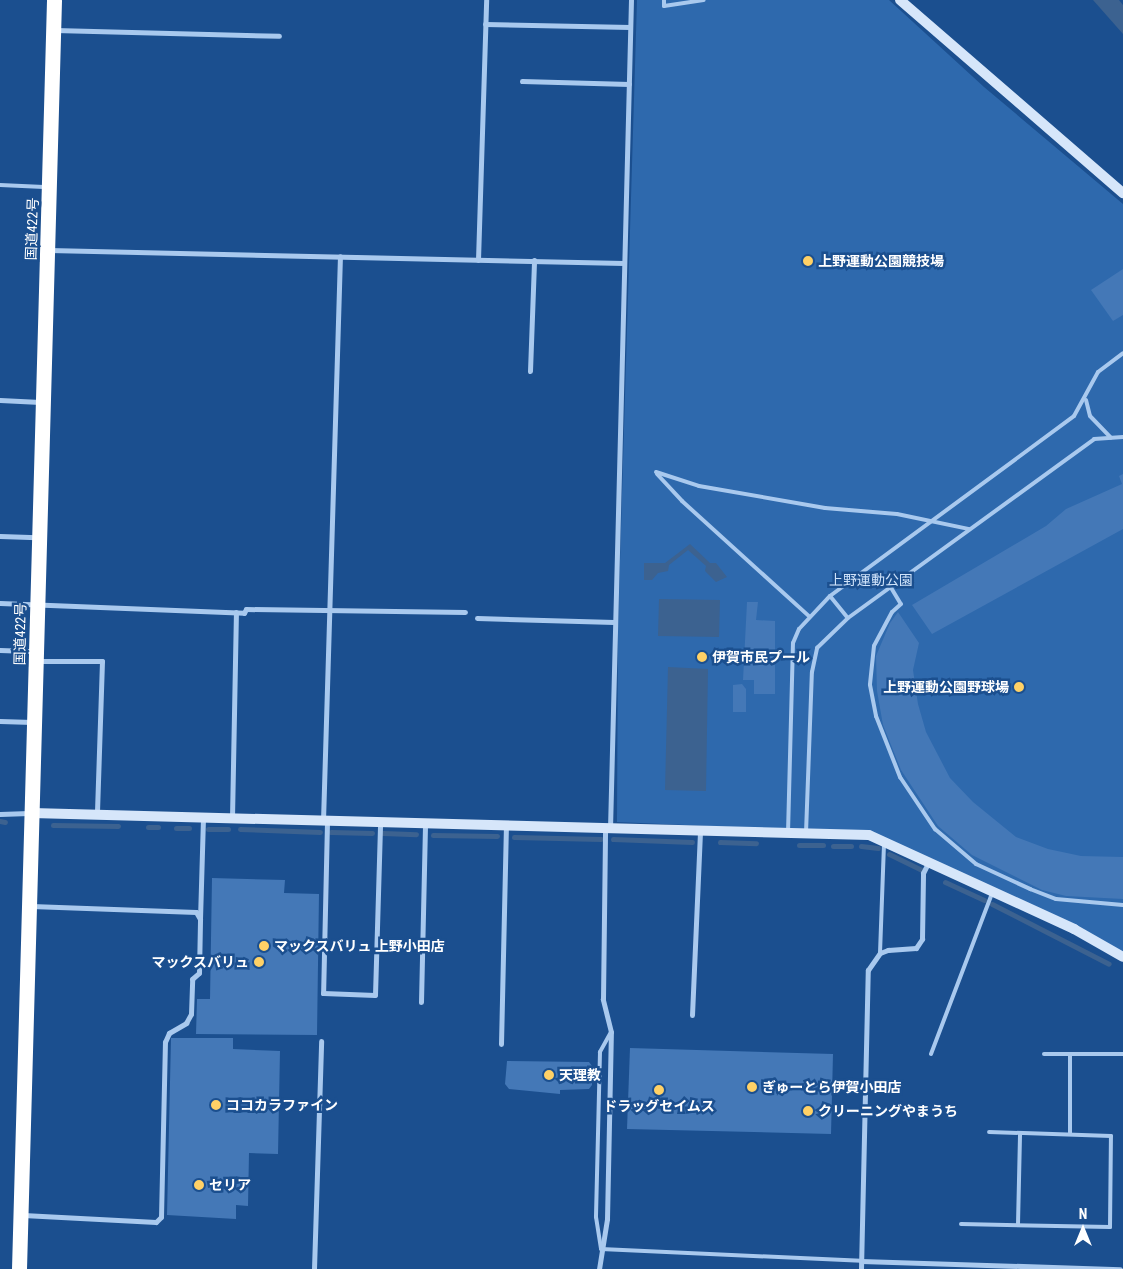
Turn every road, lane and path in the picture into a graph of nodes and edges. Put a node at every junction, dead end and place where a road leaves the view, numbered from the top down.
1 (54, 0) edge
2 (486, 0) edge
3 (631, 0) edge
4 (664, 0) edge
5 (704, 0) edge
6 (900, 0) edge
7 (485, 24) junction
8 (630, 27) junction
9 (53, 30) junction
10 (279, 36) dead end
11 (522, 81) dead end
12 (629, 84) junction
13 (0, 185) edge
14 (49, 187) junction
15 (1123, 194) edge
16 (47, 250) junction
17 (340, 256) junction
18 (478, 260) junction
19 (534, 260) junction
20 (624, 263) junction
21 (1123, 353) edge
22 (530, 371) dead end
23 (0, 400) edge
24 (1086, 400) junction
25 (43, 402) junction
26 (1123, 437) edge
27 (1112, 439) junction
28 (932, 520) junction
29 (969, 529) junction
30 (0, 536) edge
31 (39, 537) junction
32 (890, 586) junction
33 (830, 596) junction
34 (0, 604) edge
35 (36, 606) junction
36 (329, 611) junction
37 (236, 612) junction
38 (465, 612) dead end
39 (809, 616) junction
40 (476, 618) dead end
41 (848, 618) junction
42 (614, 622) junction
43 (0, 650) edge
44 (35, 656) junction
45 (0, 721) edge
46 (34, 722) junction
47 (32, 813) junction
48 (0, 814) edge
49 (97, 814) junction
50 (203, 818) junction
51 (232, 818) junction
52 (325, 822) junction
53 (380, 823) junction
54 (425, 824) junction
55 (506, 826) junction
56 (607, 830) junction
57 (700, 832) junction
58 (788, 833) junction
59 (806, 833) junction
60 (884, 840) junction
61 (930, 861) junction
62 (992, 891) junction
63 (1123, 905) edge
64 (29, 906) junction
65 (200, 919) junction
66 (880, 953) junction
67 (1123, 957) edge
68 (421, 1002) dead end
69 (692, 1015) dead end
70 (611, 1032) junction
71 (321, 1041) dead end
72 (501, 1044) dead end
73 (931, 1054) dead end
74 (1044, 1054) dead end
75 (1070, 1054) junction
76 (1123, 1054) edge
77 (989, 1132) dead end
78 (1020, 1134) junction
79 (1070, 1134) junction
80 (20, 1215) junction
81 (961, 1224) dead end
82 (1018, 1224) junction
83 (601, 1249) junction
84 (861, 1261) junction
85 (19, 1269) edge
86 (314, 1269) edge
87 (599, 1269) edge
88 (861, 1269) edge
89 (1120, 1269) edge

1 - 9 highway, 国道422号
2 - 7 street
3 - 8 street
4 - 5 lane
6 - 15 street
7 - 8 street
7 - 18 street
8 - 12 street
9 - 10 street
9 - 14 highway, 国道422号
11 - 12 street
12 - 20 street
13 - 14 lane
14 - 16 highway, 国道422号
16 - 17 street
16 - 25 highway, 国道422号
17 - 18 street
17 - 36 street
18 - 19 street
19 - 20 street
19 - 22 street
20 - 42 street
21 - 24 lane
23 - 25 street
24 - 27 lane
24 - 28 lane
25 - 31 highway, 国道422号
26 - 27 lane
27 - 29 lane
28 - 29 lane
28 - 33 lane
28 - 39 lane
29 - 32 lane
30 - 31 street
31 - 35 highway, 国道422号
32 - 41 lane
32 - 63 lane
33 - 39 lane
33 - 41 lane
34 - 35 street
35 - 37 street
35 - 44 highway, 国道422号
36 - 37 street
36 - 38 street
36 - 52 street
37 - 51 street
39 - 58 lane
40 - 42 street
41 - 59 lane
42 - 56 street
43 - 44 street
44 - 46 highway, 国道422号
44 - 49 street
45 - 46 street
46 - 47 highway, 国道422号
47 - 48 street
47 - 49 street
47 - 64 highway, 国道422号
49 - 50 street
50 - 51 street
50 - 65 street
51 - 52 street
52 - 53 street
52 - 53 street
53 - 54 street
54 - 55 street
54 - 68 street
55 - 56 street
55 - 72 street
56 - 57 street
56 - 70 street
57 - 58 street
57 - 69 street
58 - 59 street
59 - 60 street
60 - 61 street
60 - 66 lane
61 - 62 street
61 - 66 street
62 - 67 street
62 - 73 lane
64 - 65 street
64 - 80 highway, 国道422号
65 - 80 street
66 - 84 street
70 - 83 street
70 - 83 lane
71 - 86 street
74 - 75 lane
75 - 76 lane
75 - 79 lane
77 - 78 lane
78 - 79 lane
78 - 82 lane
79 - 82 lane
80 - 85 highway, 国道422号
81 - 82 lane
83 - 84 lane
83 - 87 street
84 - 88 street
84 - 89 street

